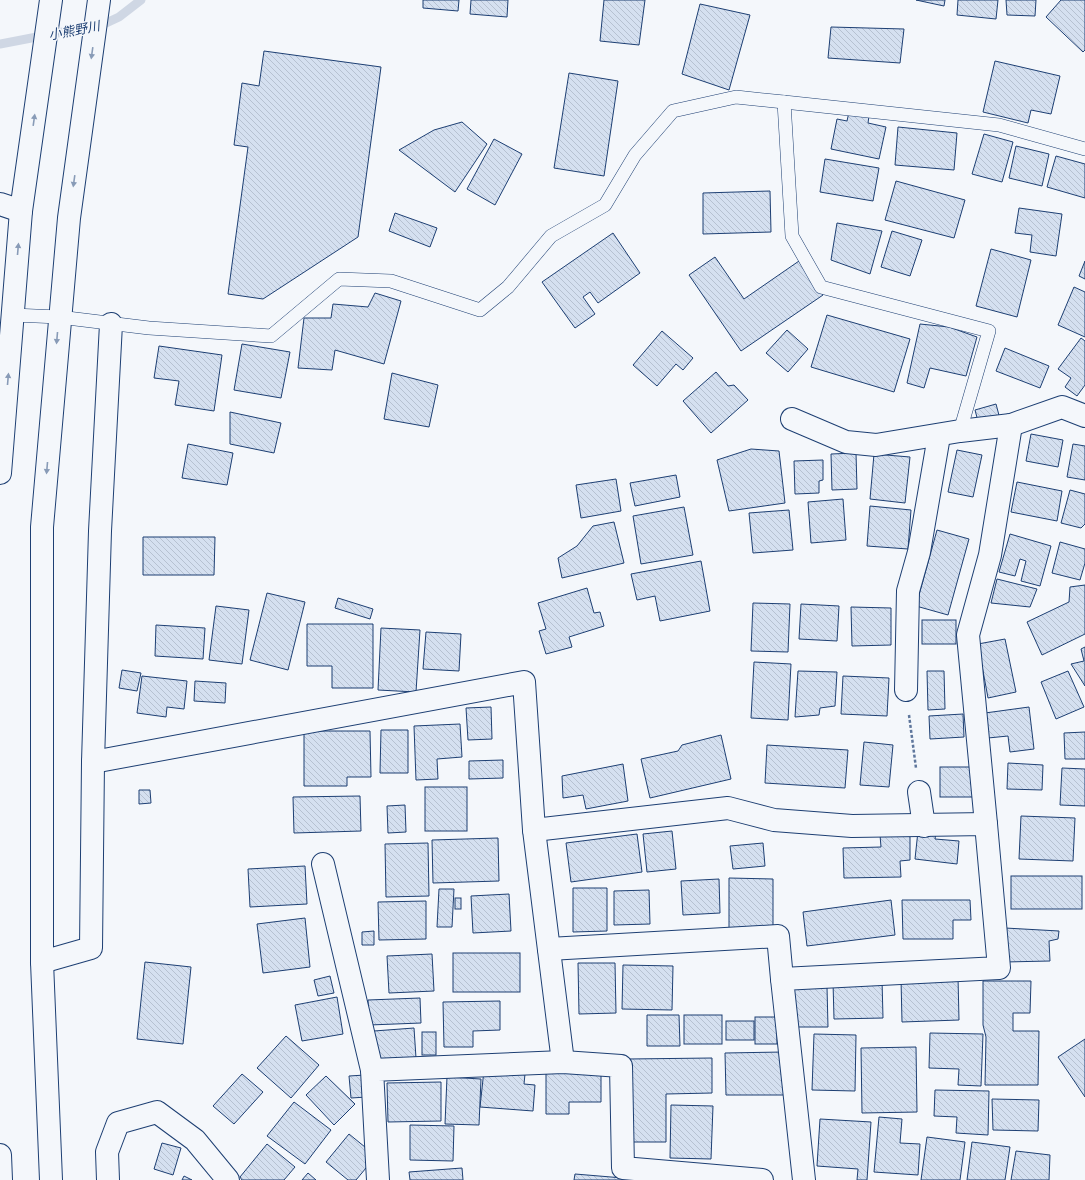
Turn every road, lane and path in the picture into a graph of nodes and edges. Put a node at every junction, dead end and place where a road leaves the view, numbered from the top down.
1 (51, 0) edge
2 (99, 0) edge
3 (784, 102) junction
4 (1085, 149) edge
5 (0, 204) edge
6 (21, 211) junction
7 (13, 315) junction
8 (59, 317) junction
9 (111, 324) junction
10 (1085, 416) edge
11 (792, 419) dead end
12 (1011, 425) junction
13 (960, 431) junction
14 (939, 436) junction
15 (0, 474) edge
16 (906, 690) joint
17 (93, 762) junction
18 (919, 792) joint
19 (986, 824) junction
20 (924, 826) junction
21 (534, 830) junction
22 (323, 864) dead end
23 (549, 949) junction
24 (42, 962) junction
25 (782, 979) junction
26 (563, 1062) junction
27 (372, 1070) junction
28 (0, 1155) edge
29 (1, 1180) edge
30 (51, 1180) edge
31 (108, 1180) edge
32 (228, 1180) edge
33 (378, 1180) edge
34 (762, 1180) edge
35 (804, 1180) edge

6 -> 1 street
2 -> 8 street
3 - 4 lane
3 - 9 lane
3 - 13 lane
5 - 6 street
7 -> 6 street
7 - 8 lane
15 -> 7 street
8 - 9 lane
8 -> 24 street
9 - 17 street
10 - 12 street
11 - 14 street
12 - 13 street
12 - 19 street
13 - 14 street
14 - 16 street
16 - 18 path
17 - 21 street
17 - 24 street
18 - 20 street
19 - 20 street
19 - 25 street
20 - 21 street
21 - 23 street
22 - 27 street
23 - 25 street
23 - 26 street
24 - 30 street
25 - 35 street
26 - 27 street
26 - 34 street
27 - 33 street
28 - 29 street
31 - 32 street

